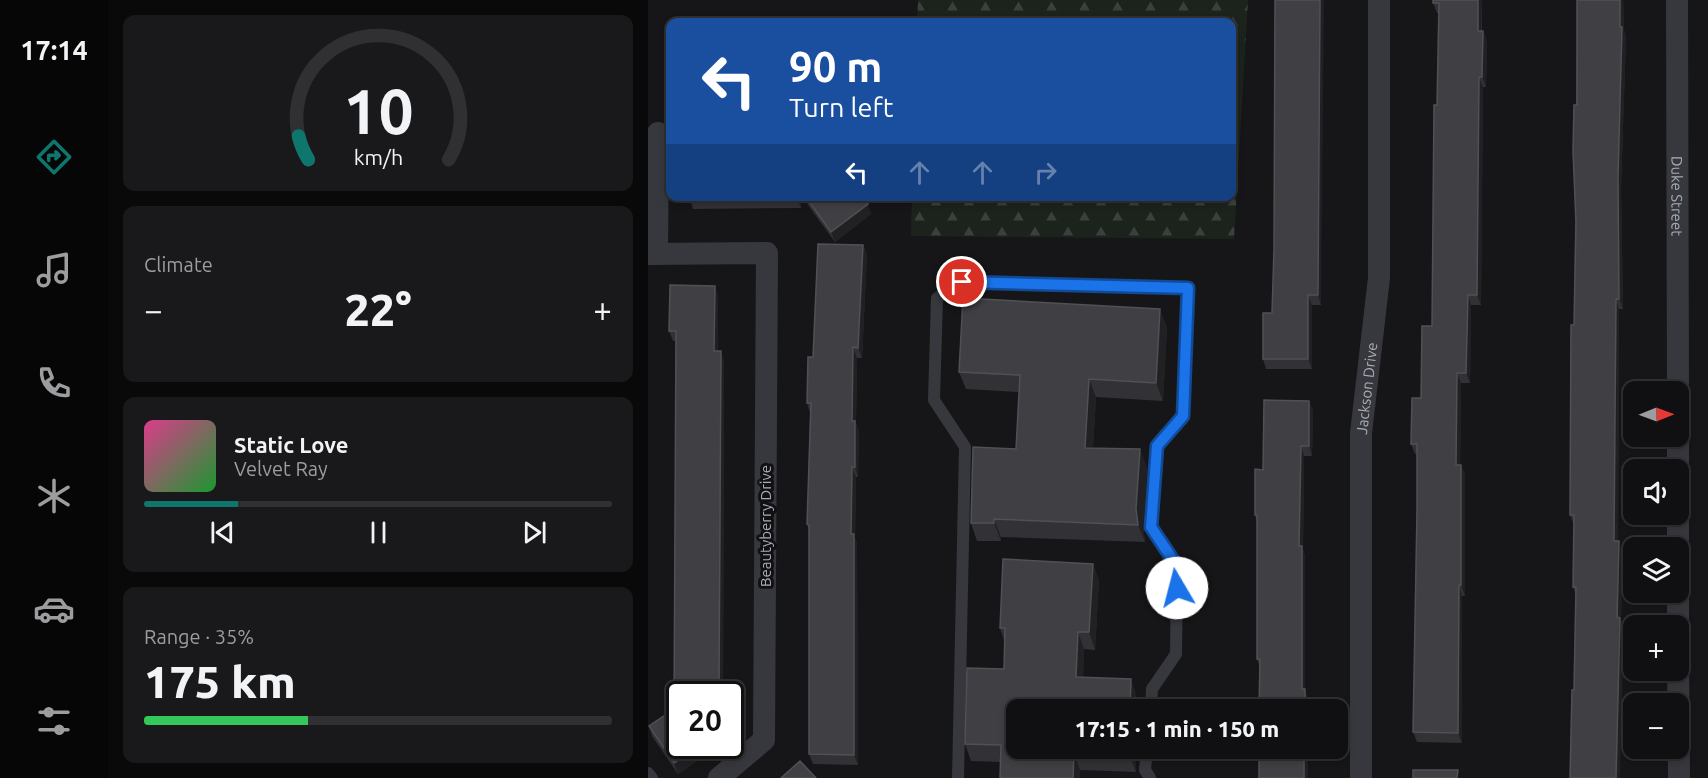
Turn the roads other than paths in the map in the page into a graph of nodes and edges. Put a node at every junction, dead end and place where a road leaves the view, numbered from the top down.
1 (1379, 0) edge
2 (1677, 0) edge
3 (658, 132) dead end
4 (652, 254) edge
5 (1678, 381) edge
6 (1678, 681) edge
7 (1152, 699) edge
8 (1146, 759) edge
9 (648, 772) edge
10 (652, 778) edge
11 (719, 778) edge
12 (958, 778) edge
13 (1150, 778) edge
14 (1361, 778) edge
15 (1679, 778) edge

1 - 14 street, Jackson Drive
2 - 5 street, Duke Street
3 - 4 street
4 - 11 street, Beautyberry Drive
6 - 15 street
7 - 12 lane
8 - 13 lane
9 - 10 lane

